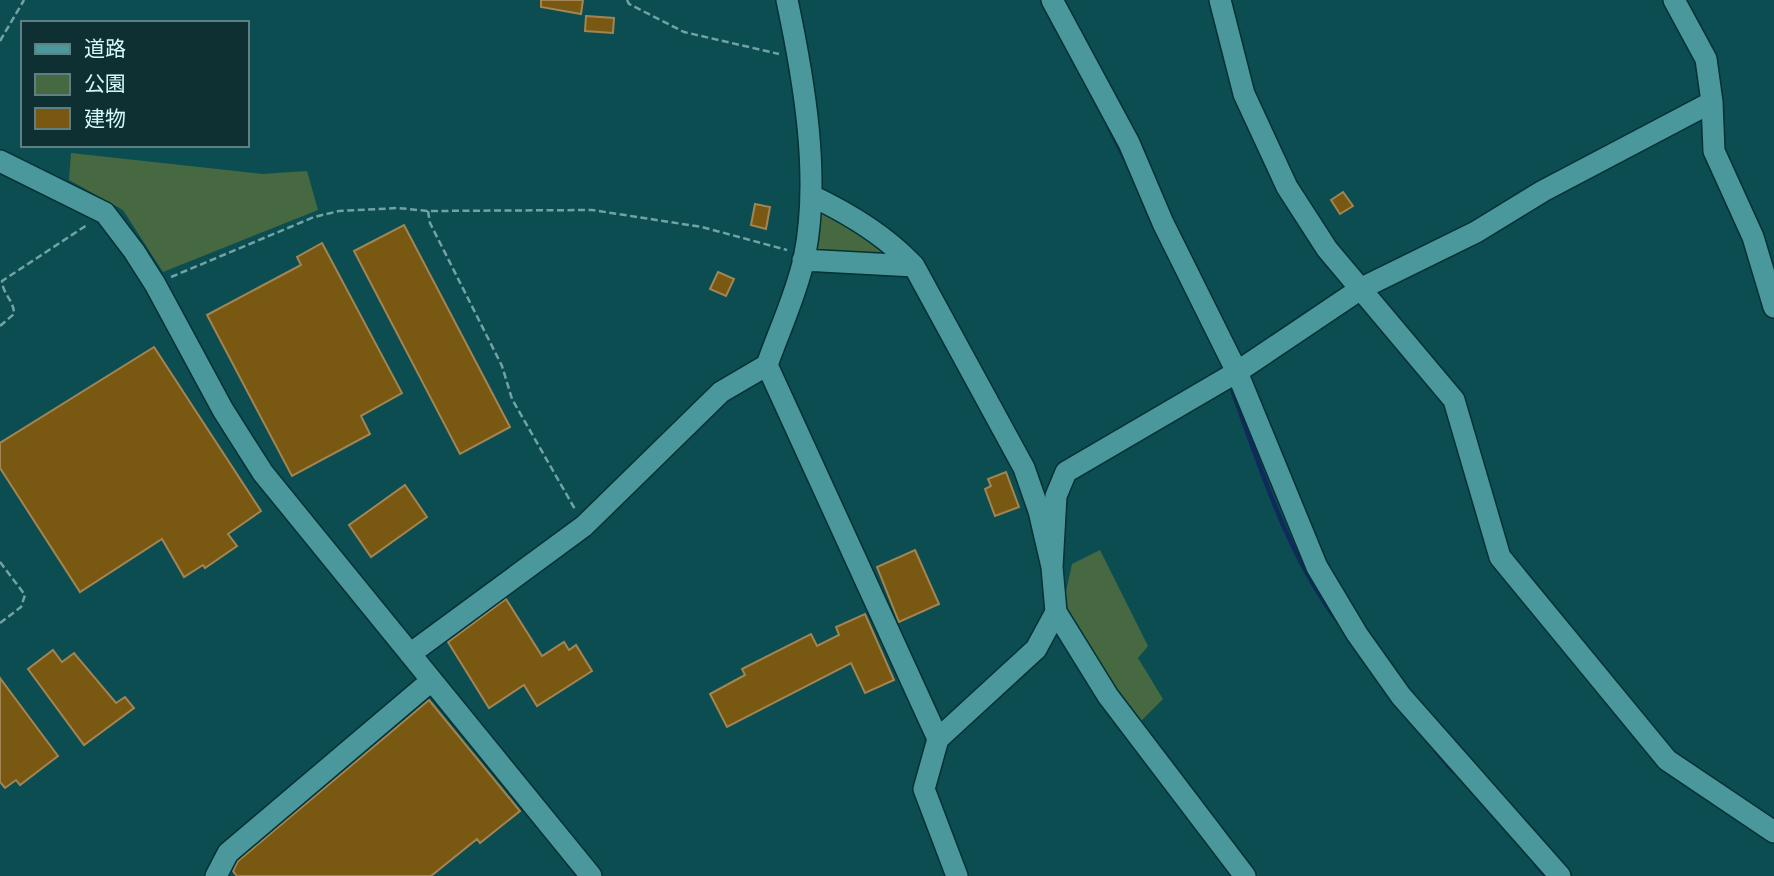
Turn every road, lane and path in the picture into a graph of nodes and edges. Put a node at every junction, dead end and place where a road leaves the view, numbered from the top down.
1 (24, 0) edge
2 (627, 0) edge
3 (787, 0) edge
4 (1052, 0) edge
5 (1220, 0) edge
6 (1674, 0) edge
7 (0, 41) edge
8 (799, 59) junction
9 (1712, 102) junction
10 (0, 161) edge
11 (812, 196) junction
12 (429, 211) junction
13 (105, 213) junction
14 (804, 256) junction
15 (914, 266) junction
16 (155, 284) junction
17 (1362, 288) junction
18 (1774, 307) edge
19 (0, 326) edge
20 (767, 365) junction
21 (1237, 372) junction
22 (584, 526) junction
23 (0, 562) edge
24 (1052, 567) junction
25 (1056, 611) junction
26 (0, 623) edge
27 (410, 654) junction
28 (431, 681) junction
29 (938, 739) junction
30 (1774, 832) edge
31 (216, 876) edge
32 (591, 876) edge
33 (957, 876) edge
34 (1245, 876) edge
35 (1560, 876) edge

1 - 7 path
2 - 8 path
3 - 8 street
4 - 21 street
5 - 17 street
6 - 9 street
8 - 11 street
9 - 17 street
9 - 18 street
10 - 13 street
11 - 14 street
11 - 15 street
12 - 14 path
12 - 16 path
12 - 22 path
13 - 16 street
13 - 19 path
14 - 15 street
14 - 20 street
15 - 24 street
16 - 27 street
17 - 21 street
17 - 30 street
20 - 22 street
20 - 29 street
21 - 24 street
21 - 35 street
22 - 27 street
23 - 26 path
24 - 25 street
25 - 29 street
25 - 34 street
27 - 28 street
28 - 31 street
28 - 32 street
29 - 33 street

